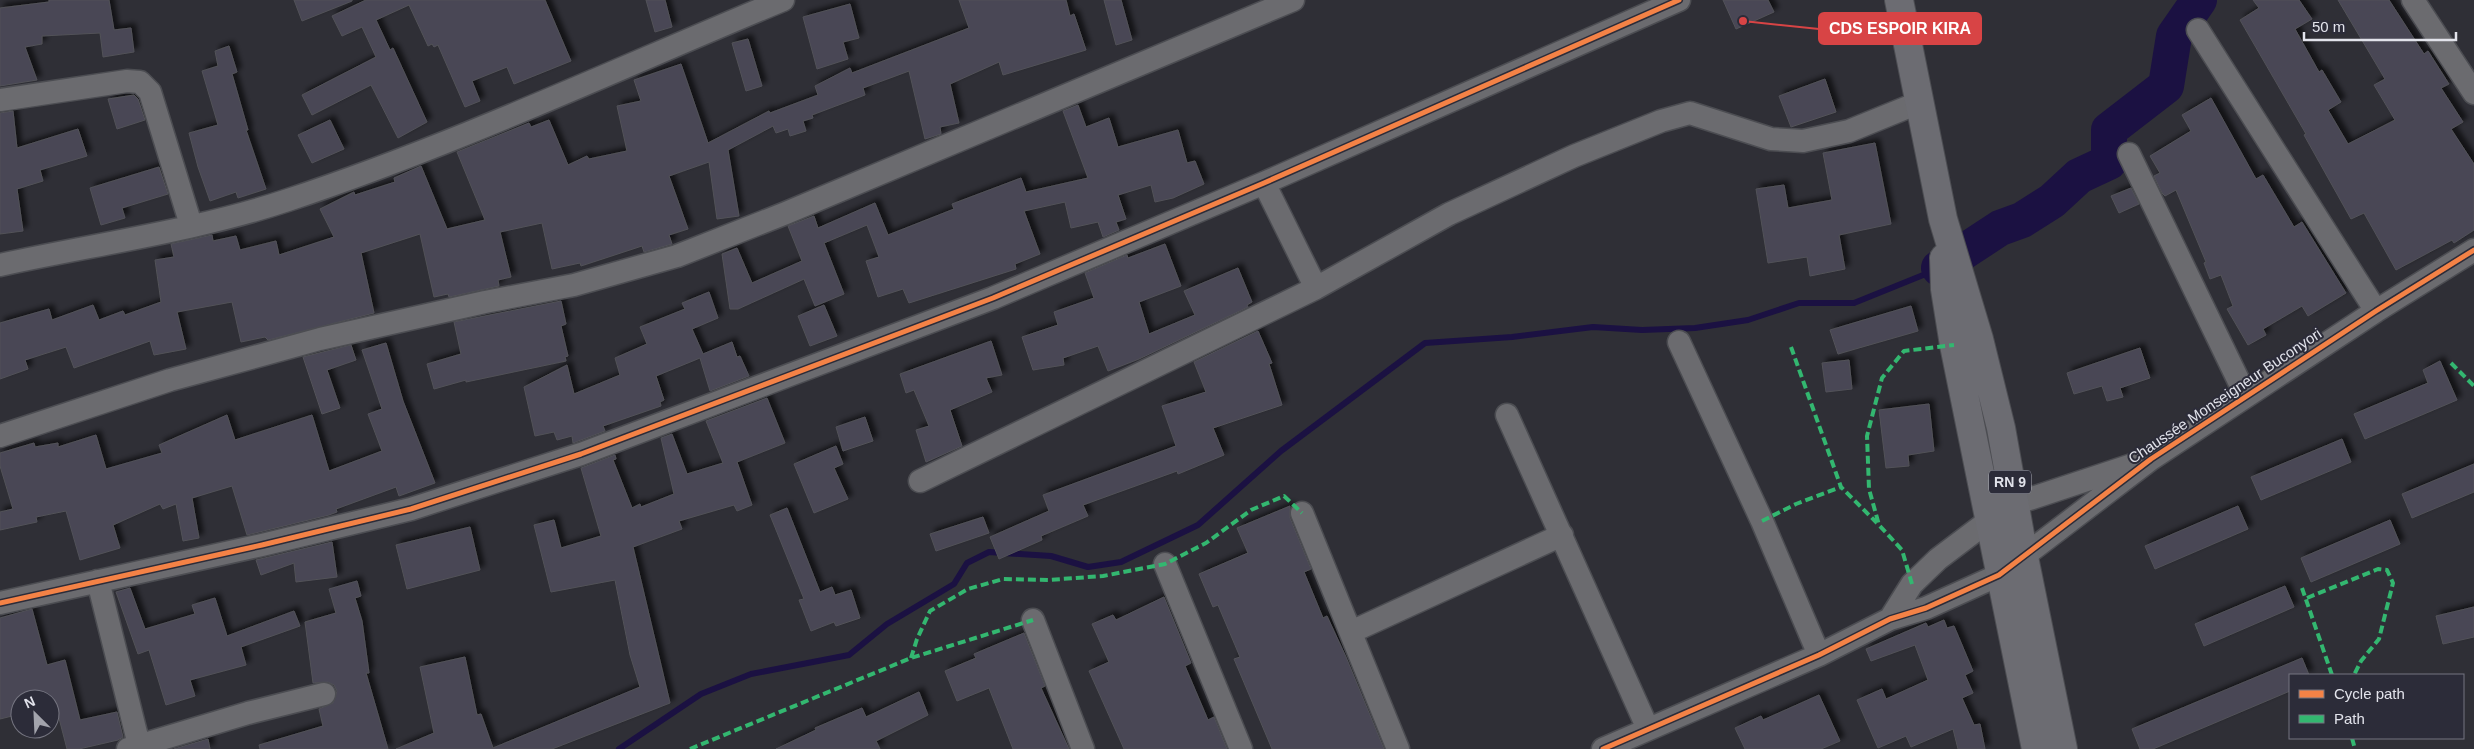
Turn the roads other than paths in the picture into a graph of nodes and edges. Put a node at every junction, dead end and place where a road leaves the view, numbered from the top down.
1 (782, 0) edge
2 (1293, 0) edge
3 (1679, 0) edge
4 (1899, 0) edge
5 (2413, 0) edge
6 (2198, 30) dead end
7 (2474, 93) edge
8 (0, 100) edge
9 (1918, 103) junction
10 (2129, 154) dead end
11 (1264, 183) junction
12 (1943, 219) junction
13 (191, 225) junction
14 (2474, 250) edge
15 (0, 265) edge
16 (1316, 288) junction
17 (2376, 311) junction
18 (1679, 342) dead end
19 (2246, 396) junction
20 (1507, 415) dead end
21 (0, 436) edge
22 (2151, 459) junction
23 (920, 481) dead end
24 (2014, 504) junction
25 (1302, 513) dead end
26 (1990, 519) junction
27 (1562, 535) junction
28 (2024, 557) junction
29 (1165, 564) dead end
30 (1999, 575) junction
31 (98, 581) junction
32 (0, 603) edge
33 (1033, 620) dead end
34 (1890, 620) junction
35 (1351, 632) junction
36 (1819, 655) junction
37 (324, 694) dead end
38 (1648, 729) junction
39 (136, 748) edge
40 (1083, 749) edge
41 (1241, 749) edge
42 (1398, 749) edge
43 (1603, 749) edge
44 (2036, 749) edge
45 (2063, 749) edge

1 - 13 street
2 - 21 street
3 - 11 street
4 - 9 main road, RN 9
5 - 7 street
6 - 17 street
8 - 13 street
9 - 12 main road, RN 9
9 - 16 street
10 - 19 street
11 - 16 street
11 - 31 street
12 - 24 main road, RN 9
12 - 26 main road, RN 9
13 - 15 street
14 - 17 street, Chaussée Monseigneur Buconyori
16 - 23 street
17 - 19 street, Chaussée Monseigneur Buconyori
18 - 36 street
19 - 22 street, Chaussée Monseigneur Buconyori
20 - 27 street
22 - 24 street, Chaussée Monseigneur Buconyori
22 - 28 street, Chaussée Monseigneur Buconyori
24 - 26 street, Chaussée Monseigneur Buconyori
24 - 28 main road, RN 9
25 - 35 street
26 - 30 main road, RN 9
26 - 34 street, Chaussée Monseigneur Buconyori
27 - 35 street
27 - 38 street
28 - 30 street, Chaussée Monseigneur Buconyori
28 - 45 main road, RN 9
29 - 41 street
30 - 34 street, Chaussée Monseigneur Buconyori
30 - 44 main road, RN 9
31 - 32 street
31 - 39 street
33 - 40 street
34 - 36 street, Chaussée Monseigneur Buconyori
35 - 42 street
36 - 38 street, Chaussée Monseigneur Buconyori
37 - 39 street
38 - 43 street, Chaussée Monseigneur Buconyori

